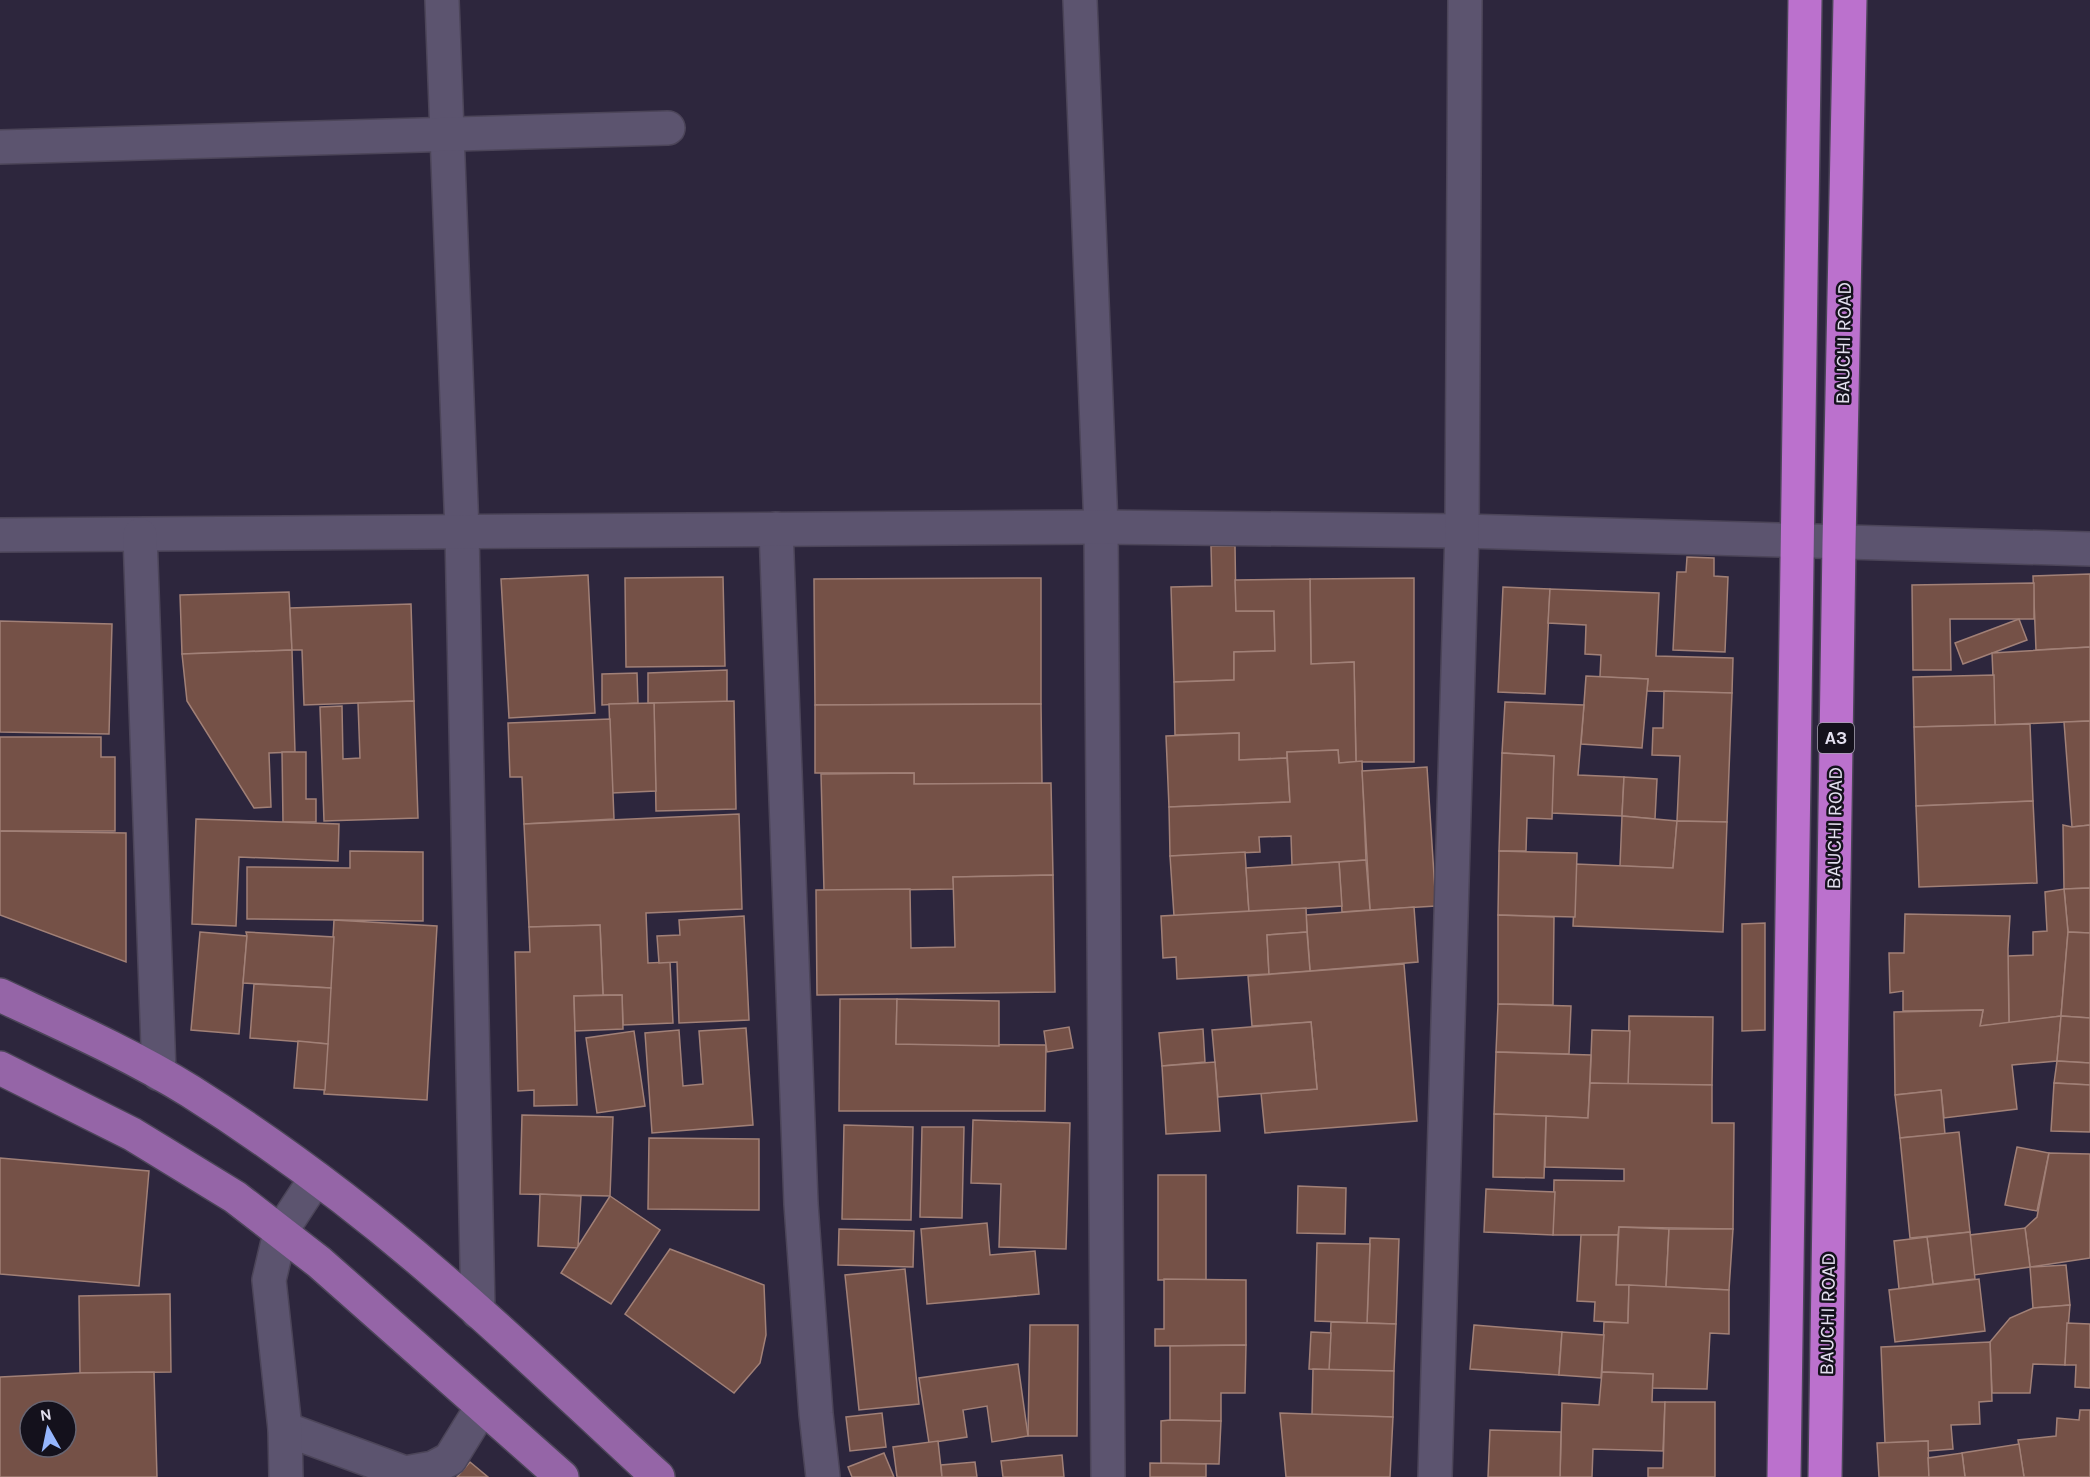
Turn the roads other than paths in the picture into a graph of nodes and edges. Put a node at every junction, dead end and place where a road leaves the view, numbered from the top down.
1 (442, 0) edge
2 (1080, 0) edge
3 (1465, 0) edge
4 (1805, 0) edge
5 (1850, 0) edge
6 (668, 128) dead end
7 (447, 134) junction
8 (0, 147) edge
9 (1101, 527) junction
10 (776, 529) junction
11 (1462, 531) junction
12 (462, 532) junction
13 (0, 535) edge
14 (140, 535) junction
15 (1798, 542) junction
16 (1839, 544) junction
17 (2090, 549) edge
18 (0, 995) edge
19 (0, 1068) edge
20 (159, 1074) junction
21 (316, 1178) junction
22 (280, 1233) junction
23 (478, 1312) junction
24 (482, 1407) junction
25 (285, 1429) junction
26 (286, 1477) edge
27 (562, 1477) edge
28 (658, 1477) edge
29 (823, 1477) edge
30 (1108, 1477) edge
31 (1435, 1477) edge
32 (1784, 1477) edge
33 (1825, 1477) edge

1 - 7 street
2 - 9 street
3 - 11 street
4 - 15 highway, BAUCHI ROAD / A3
5 - 16 highway, BAUCHI ROAD / A3
6 - 7 street
7 - 8 street
7 - 12 street
9 - 10 street
9 - 11 street
9 - 30 street
10 - 12 street
10 - 29 street
11 - 15 street
11 - 31 street
12 - 14 street
12 - 23 street
13 - 14 street
14 - 20 street
15 - 16 street
15 - 32 highway, BAUCHI ROAD / A3
16 - 17 street
16 - 33 highway, BAUCHI ROAD / A3
18 - 20 main road
19 - 22 main road
20 - 21 main road
21 - 22 street
21 - 23 main road
22 - 24 main road
22 - 25 street
23 - 28 main road
24 - 25 street
24 - 27 main road
25 - 26 street

